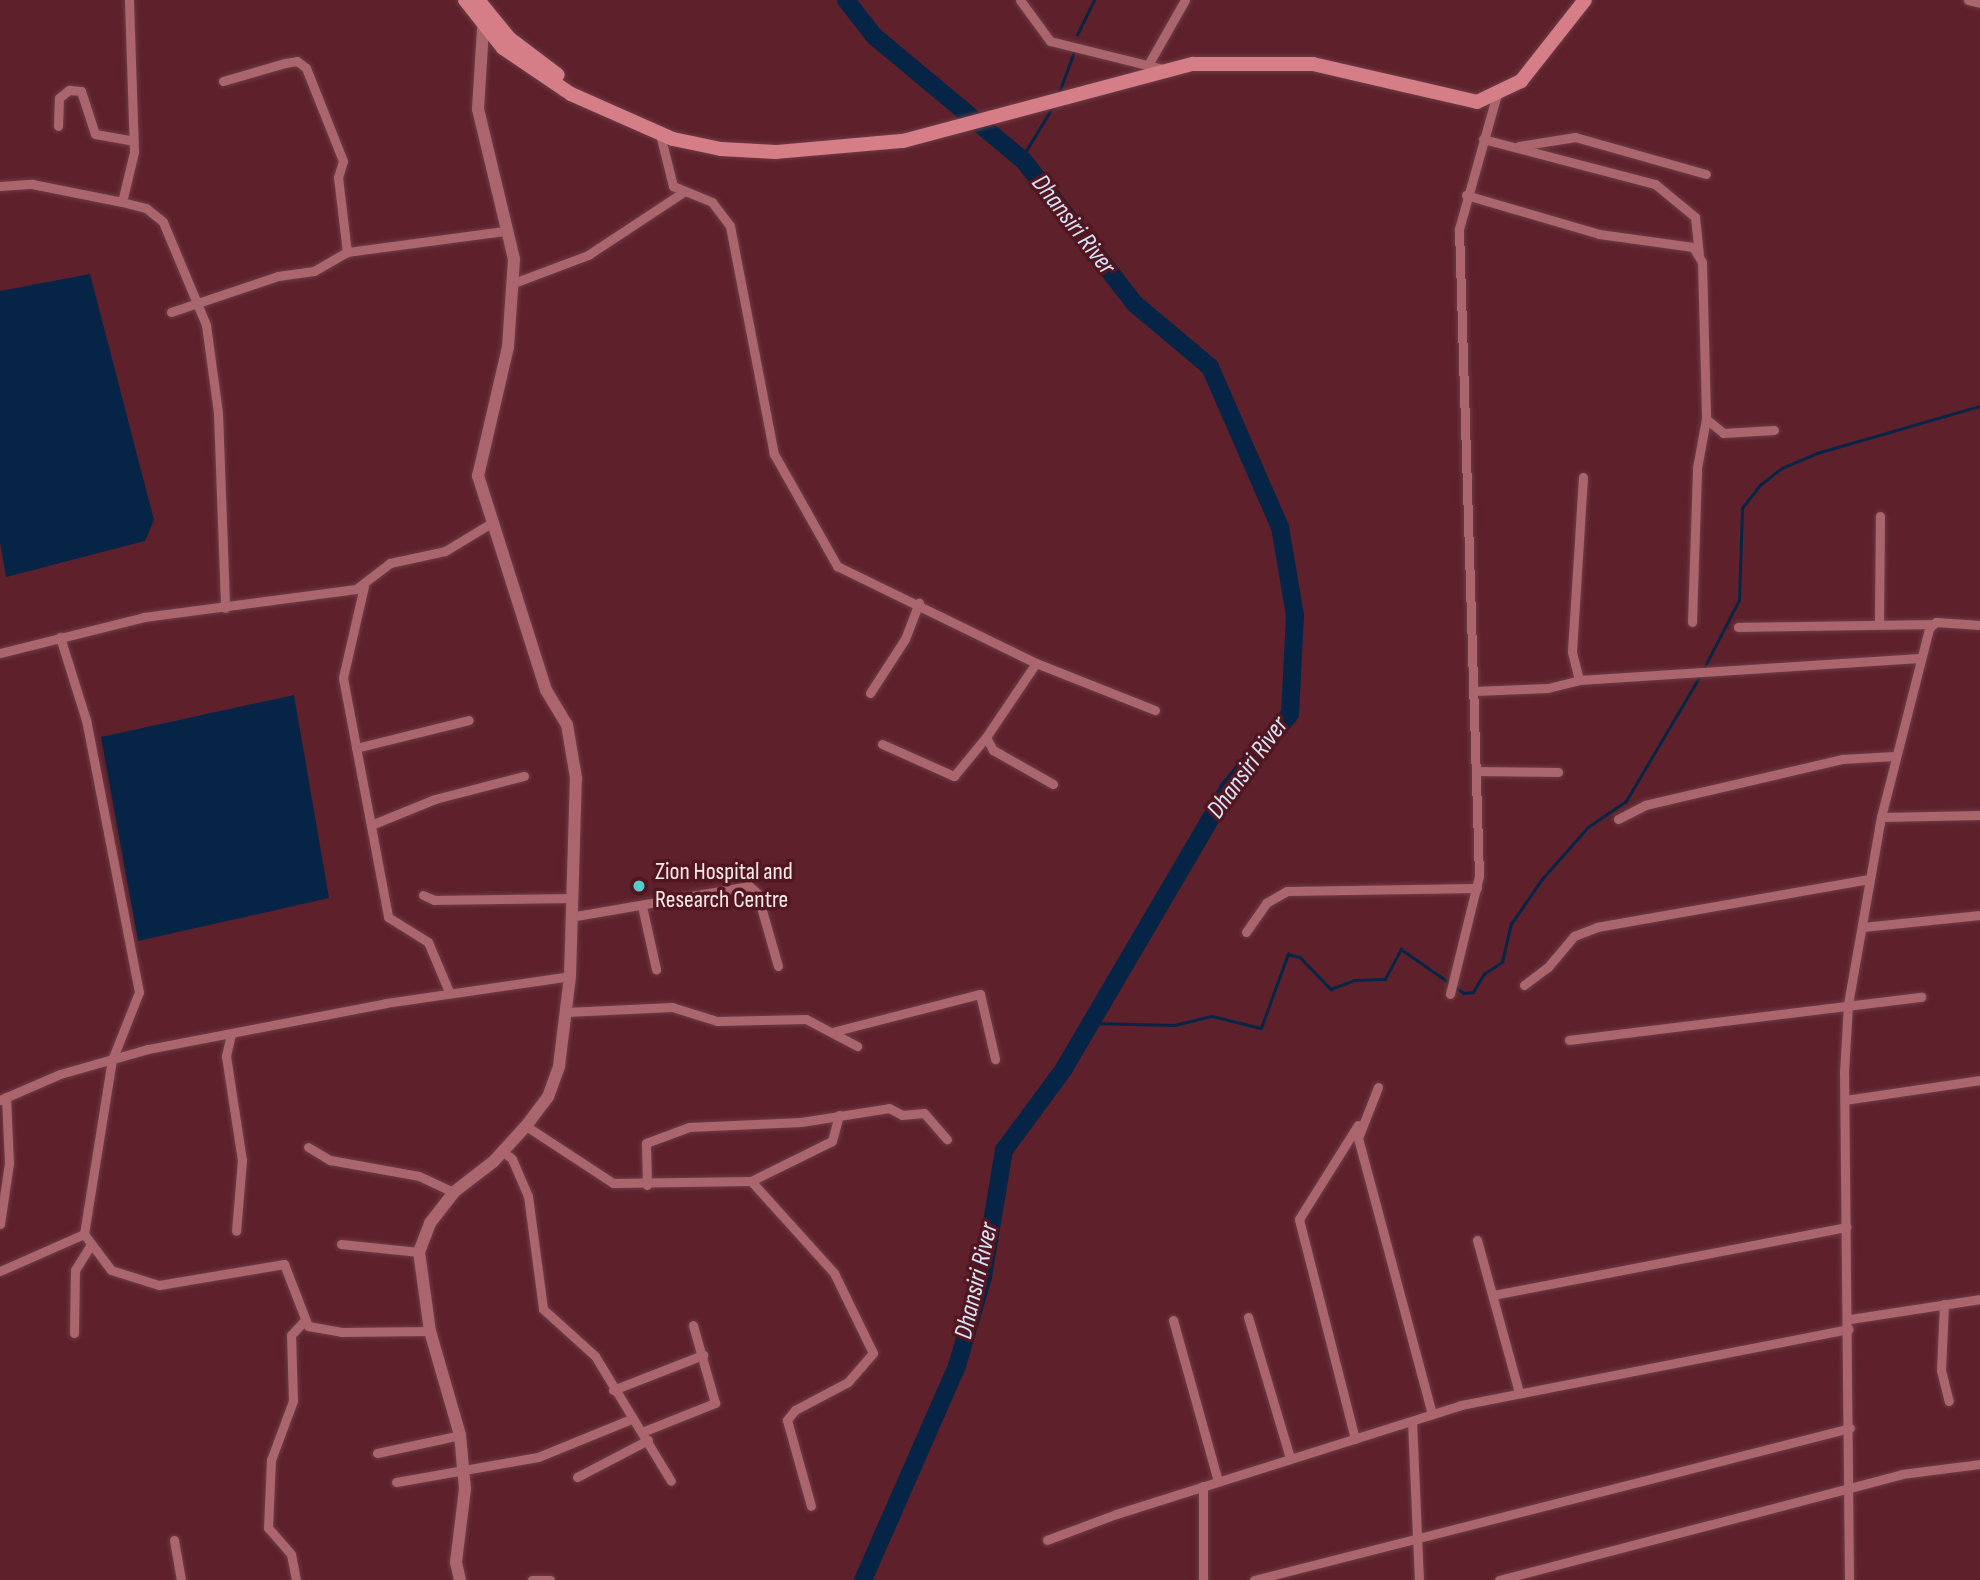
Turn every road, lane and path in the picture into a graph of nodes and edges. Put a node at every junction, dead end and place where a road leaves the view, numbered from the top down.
1 (129, 0) edge
2 (465, 0) edge
3 (1020, 0) edge
4 (1185, 0) edge
5 (1586, 0) edge
6 (1968, 0) edge
7 (1980, 3) edge
8 (482, 12) edge
9 (1148, 65) junction
10 (1163, 69) junction
11 (223, 81) dead end
12 (1496, 97) junction
13 (58, 126) dead end
14 (660, 134) junction
15 (1483, 139) junction
16 (133, 141) junction
17 (1517, 147) junction
18 (1706, 174) dead end
19 (0, 186) edge
20 (682, 193) junction
21 (1466, 195) junction
22 (122, 202) junction
23 (504, 231) junction
24 (347, 252) junction
25 (1699, 254) junction
26 (510, 284) junction
27 (198, 302) junction
28 (171, 312) dead end
29 (1706, 419) junction
30 (1774, 430) dead end
31 (1583, 477) dead end
32 (1880, 516) dead end
33 (493, 522) junction
34 (364, 586) junction
35 (919, 603) junction
36 (225, 608) junction
37 (1692, 622) dead end
38 (1879, 623) junction
39 (1932, 624) junction
40 (1980, 625) edge
41 (1738, 627) dead end
42 (60, 637) junction
43 (0, 653) edge
44 (1919, 658) junction
45 (1036, 663) junction
46 (1579, 680) junction
47 (1475, 691) junction
48 (870, 693) dead end
49 (1154, 710) dead end
50 (469, 720) dead end
51 (986, 737) junction
52 (882, 744) dead end
53 (356, 748) junction
54 (1895, 756) junction
55 (1477, 771) junction
56 (1558, 772) dead end
57 (524, 776) dead end
58 (1053, 784) dead end
59 (1980, 816) edge
60 (1881, 817) junction
61 (1618, 819) dead end
62 (371, 825) junction
63 (1869, 879) junction
64 (1477, 888) junction
65 (423, 895) dead end
66 (570, 898) junction
67 (642, 906) junction
68 (1980, 915) edge
69 (570, 917) junction
70 (1862, 927) junction
71 (1246, 932) dead end
72 (778, 966) dead end
73 (656, 969) dead end
74 (570, 976) junction
75 (1524, 985) dead end
76 (450, 994) junction
77 (1450, 994) dead end
78 (1921, 998) dead end
79 (1848, 1004) junction
80 (566, 1012) junction
81 (832, 1032) junction
82 (231, 1034) junction
83 (1569, 1040) dead end
84 (857, 1046) dead end
85 (995, 1059) dead end
86 (112, 1060) junction
87 (1980, 1080) edge
88 (1378, 1087) dead end
89 (3, 1098) edge
90 (1845, 1100) junction
91 (839, 1115) junction
92 (1358, 1125) junction
93 (526, 1126) junction
94 (947, 1139) dead end
95 (308, 1147) dead end
96 (501, 1150) junction
97 (751, 1181) junction
98 (647, 1185) junction
99 (454, 1192) junction
100 (0, 1224) edge
101 (1847, 1227) junction
102 (236, 1230) dead end
103 (85, 1234) junction
104 (1476, 1240) dead end
105 (341, 1244) dead end
106 (90, 1246) junction
107 (419, 1252) junction
108 (0, 1271) edge
109 (1493, 1296) junction
110 (1980, 1299) edge
111 (1944, 1304) junction
112 (1248, 1317) dead end
113 (1850, 1319) junction
114 (1173, 1320) dead end
115 (304, 1321) junction
116 (693, 1325) dead end
117 (1849, 1329) junction
118 (430, 1331) junction
119 (74, 1333) dead end
120 (703, 1355) junction
121 (613, 1390) junction
122 (1519, 1392) junction
123 (1949, 1401) dead end
124 (1432, 1414) junction
125 (631, 1419) junction
126 (1412, 1421) junction
127 (1850, 1429) junction
128 (460, 1435) junction
129 (645, 1436) junction
130 (1355, 1439) junction
131 (377, 1452) dead end
132 (1290, 1458) junction
133 (1980, 1464) edge
134 (464, 1467) junction
135 (577, 1477) dead end
136 (1219, 1480) junction
137 (671, 1481) dead end
138 (396, 1482) dead end
139 (1203, 1486) junction
140 (1849, 1489) junction
141 (811, 1506) dead end
142 (174, 1540) dead end
143 (1416, 1540) junction
144 (1047, 1541) dead end
145 (458, 1579) edge
146 (181, 1580) edge
147 (296, 1580) edge
148 (532, 1580) edge
149 (550, 1580) edge
150 (1203, 1580) edge
151 (1254, 1580) edge
152 (1419, 1580) edge
153 (1499, 1580) edge
154 (1849, 1580) edge

1 - 16 street
2 - 8 main road
3 - 9 street
4 - 9 street
5 - 12 main road
6 - 7 street
8 - 14 main road
8 - 23 street
9 - 10 street
10 - 12 main road
10 - 14 main road
11 - 24 street
12 - 15 street
13 - 16 street
14 - 20 street
15 - 17 street
15 - 21 street
16 - 22 street
17 - 18 street
17 - 25 street
19 - 22 street
20 - 26 street
20 - 35 street
21 - 25 street
21 - 47 street
22 - 27 street
23 - 24 street
23 - 26 street
24 - 27 street
25 - 29 street
26 - 33 street
27 - 28 street
27 - 36 street
29 - 30 street
29 - 37 street
31 - 46 street
32 - 38 street
33 - 34 street
33 - 66 street
34 - 36 street
34 - 53 street
35 - 45 street
35 - 48 street
36 - 42 street
38 - 39 street
38 - 41 street
39 - 40 street
39 - 44 street
42 - 43 street
42 - 86 street
44 - 46 street
44 - 54 street
45 - 49 street
45 - 51 street
46 - 47 street
47 - 55 street
50 - 53 street
51 - 52 street
51 - 58 street
53 - 62 street
54 - 60 street
54 - 61 street
55 - 56 street
55 - 64 street
57 - 62 street
59 - 60 street
60 - 63 street
62 - 76 street
63 - 70 street
63 - 75 street
64 - 71 street
64 - 77 street
65 - 66 street
66 - 69 street
67 - 69 street
67 - 72 street
67 - 73 street
68 - 70 street
69 - 74 street
70 - 79 street
74 - 76 street
74 - 80 street
76 - 82 street
78 - 79 street
79 - 83 street
79 - 90 street
80 - 81 street
80 - 93 street
81 - 84 street
81 - 85 street
82 - 86 street
82 - 102 street
86 - 89 street
86 - 103 street
87 - 90 street
88 - 92 street
89 - 100 street
90 - 101 street
91 - 94 street
91 - 97 street
91 - 98 street
92 - 124 street
92 - 130 street
93 - 96 street
93 - 98 street
95 - 99 street
96 - 99 street
96 - 121 street
97 - 98 street
97 - 141 street
99 - 107 street
101 - 109 street
101 - 113 street
103 - 106 street
103 - 108 street
104 - 109 street
105 - 107 street
106 - 115 street
106 - 119 street
107 - 118 street
109 - 122 street
110 - 111 street
111 - 113 street
111 - 123 street
112 - 132 street
113 - 117 street
114 - 136 street
115 - 118 street
115 - 147 street
116 - 120 street
117 - 122 street
117 - 127 street
118 - 128 street
120 - 121 street
120 - 129 street
121 - 125 street
122 - 124 street
124 - 126 street
125 - 129 street
125 - 134 street
126 - 130 street
126 - 143 street
127 - 140 street
127 - 143 street
128 - 131 street
128 - 134 street
129 - 135 street
129 - 137 street
130 - 132 street
132 - 136 street
133 - 140 street
134 - 138 street
134 - 145 street
136 - 139 street
139 - 144 street
139 - 150 street
140 - 153 street
140 - 154 street
142 - 146 street
143 - 151 street
143 - 152 street
148 - 149 street

